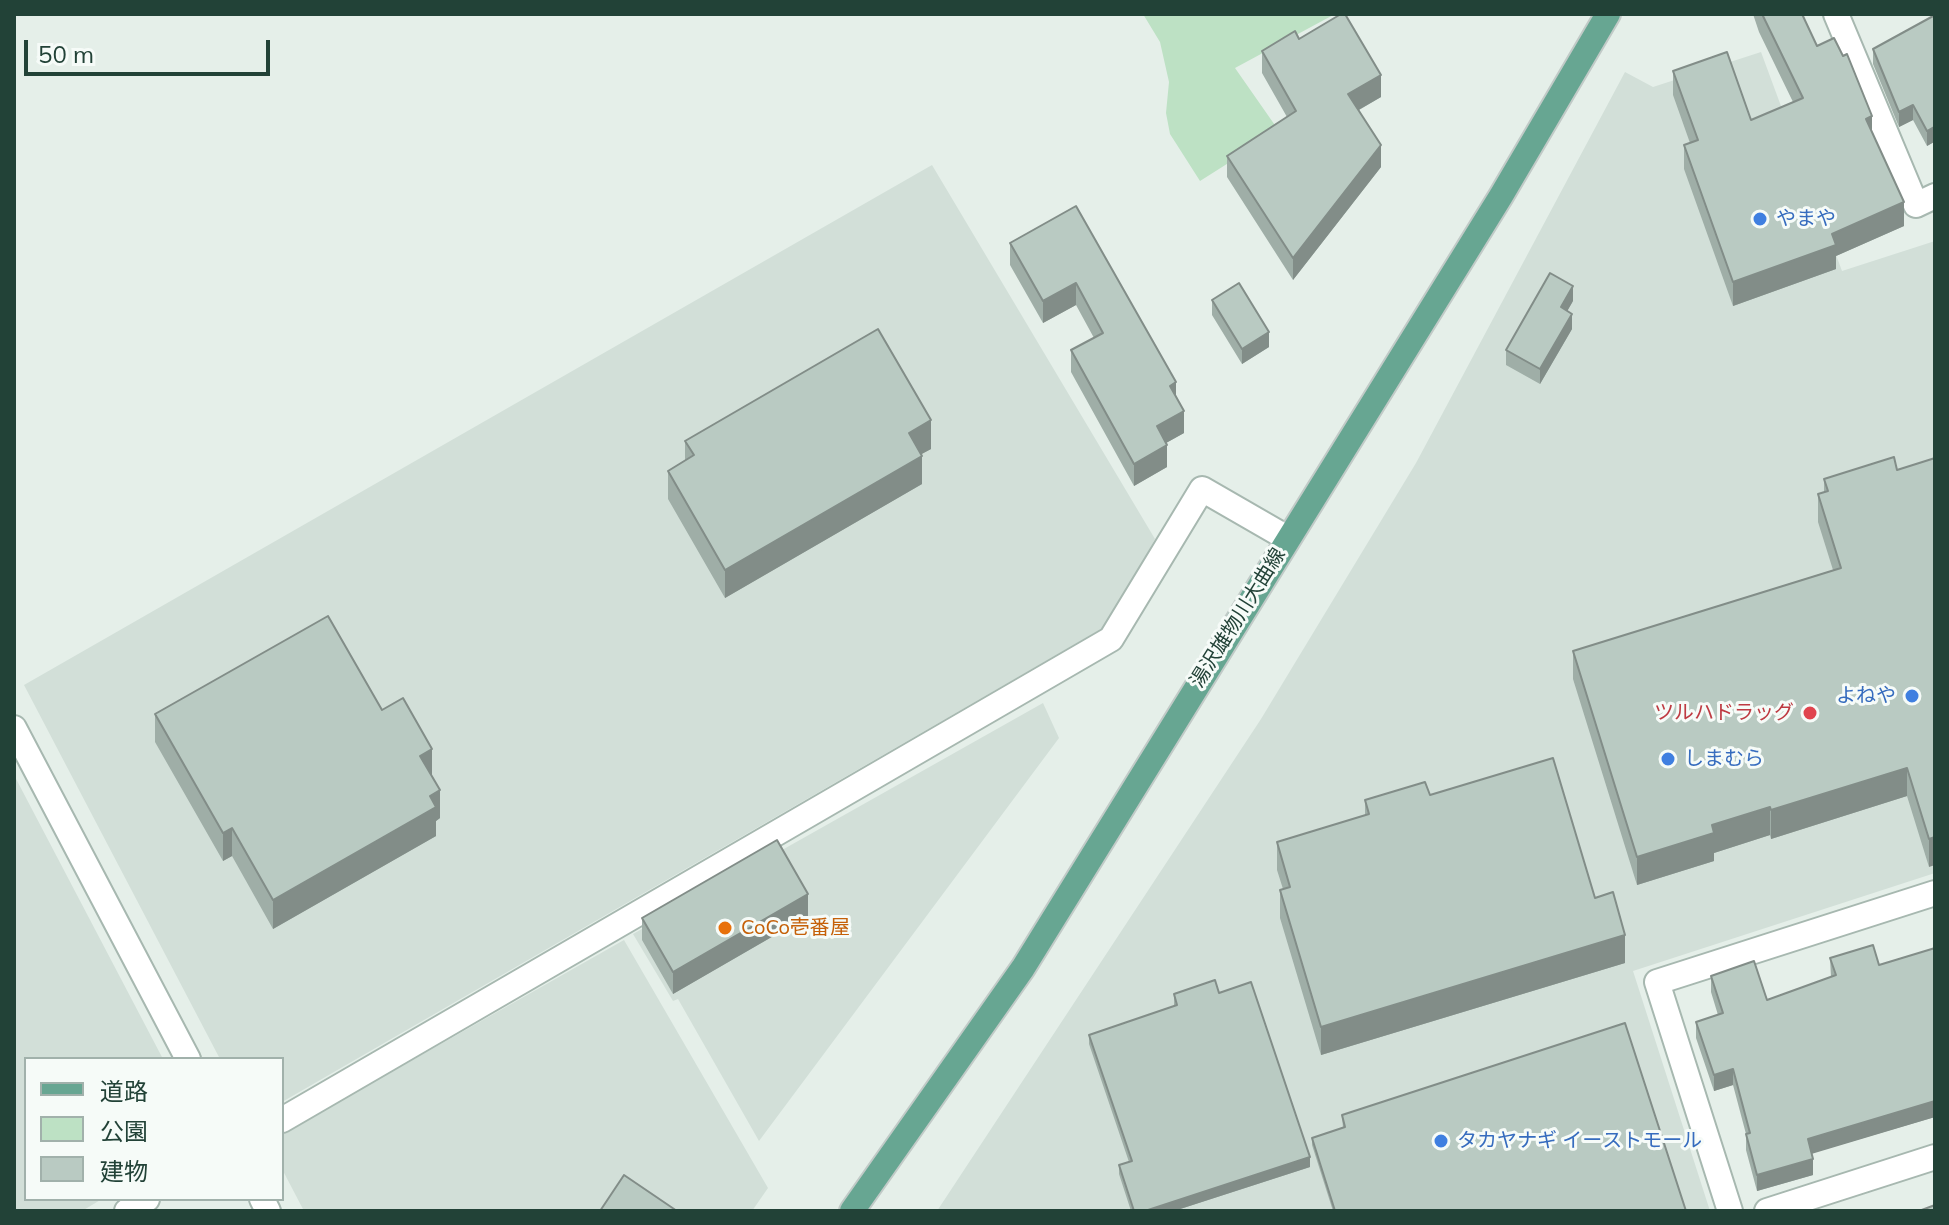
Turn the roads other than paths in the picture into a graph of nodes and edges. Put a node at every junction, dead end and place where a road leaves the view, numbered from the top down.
1 (1608, 14) edge
2 (1842, 16) edge
3 (1935, 196) edge
4 (1287, 538) junction
5 (14, 728) edge
6 (1935, 893) edge
7 (187, 1057) edge
8 (284, 1119) edge
9 (1935, 1157) edge
10 (852, 1211) edge
11 (1730, 1211) edge
12 (1767, 1211) edge

1 - 4 main road, 湯沢雄物川大曲線
2 - 3 street
4 - 8 street
4 - 10 main road, 湯沢雄物川大曲線
5 - 7 street
6 - 11 street
9 - 12 street

